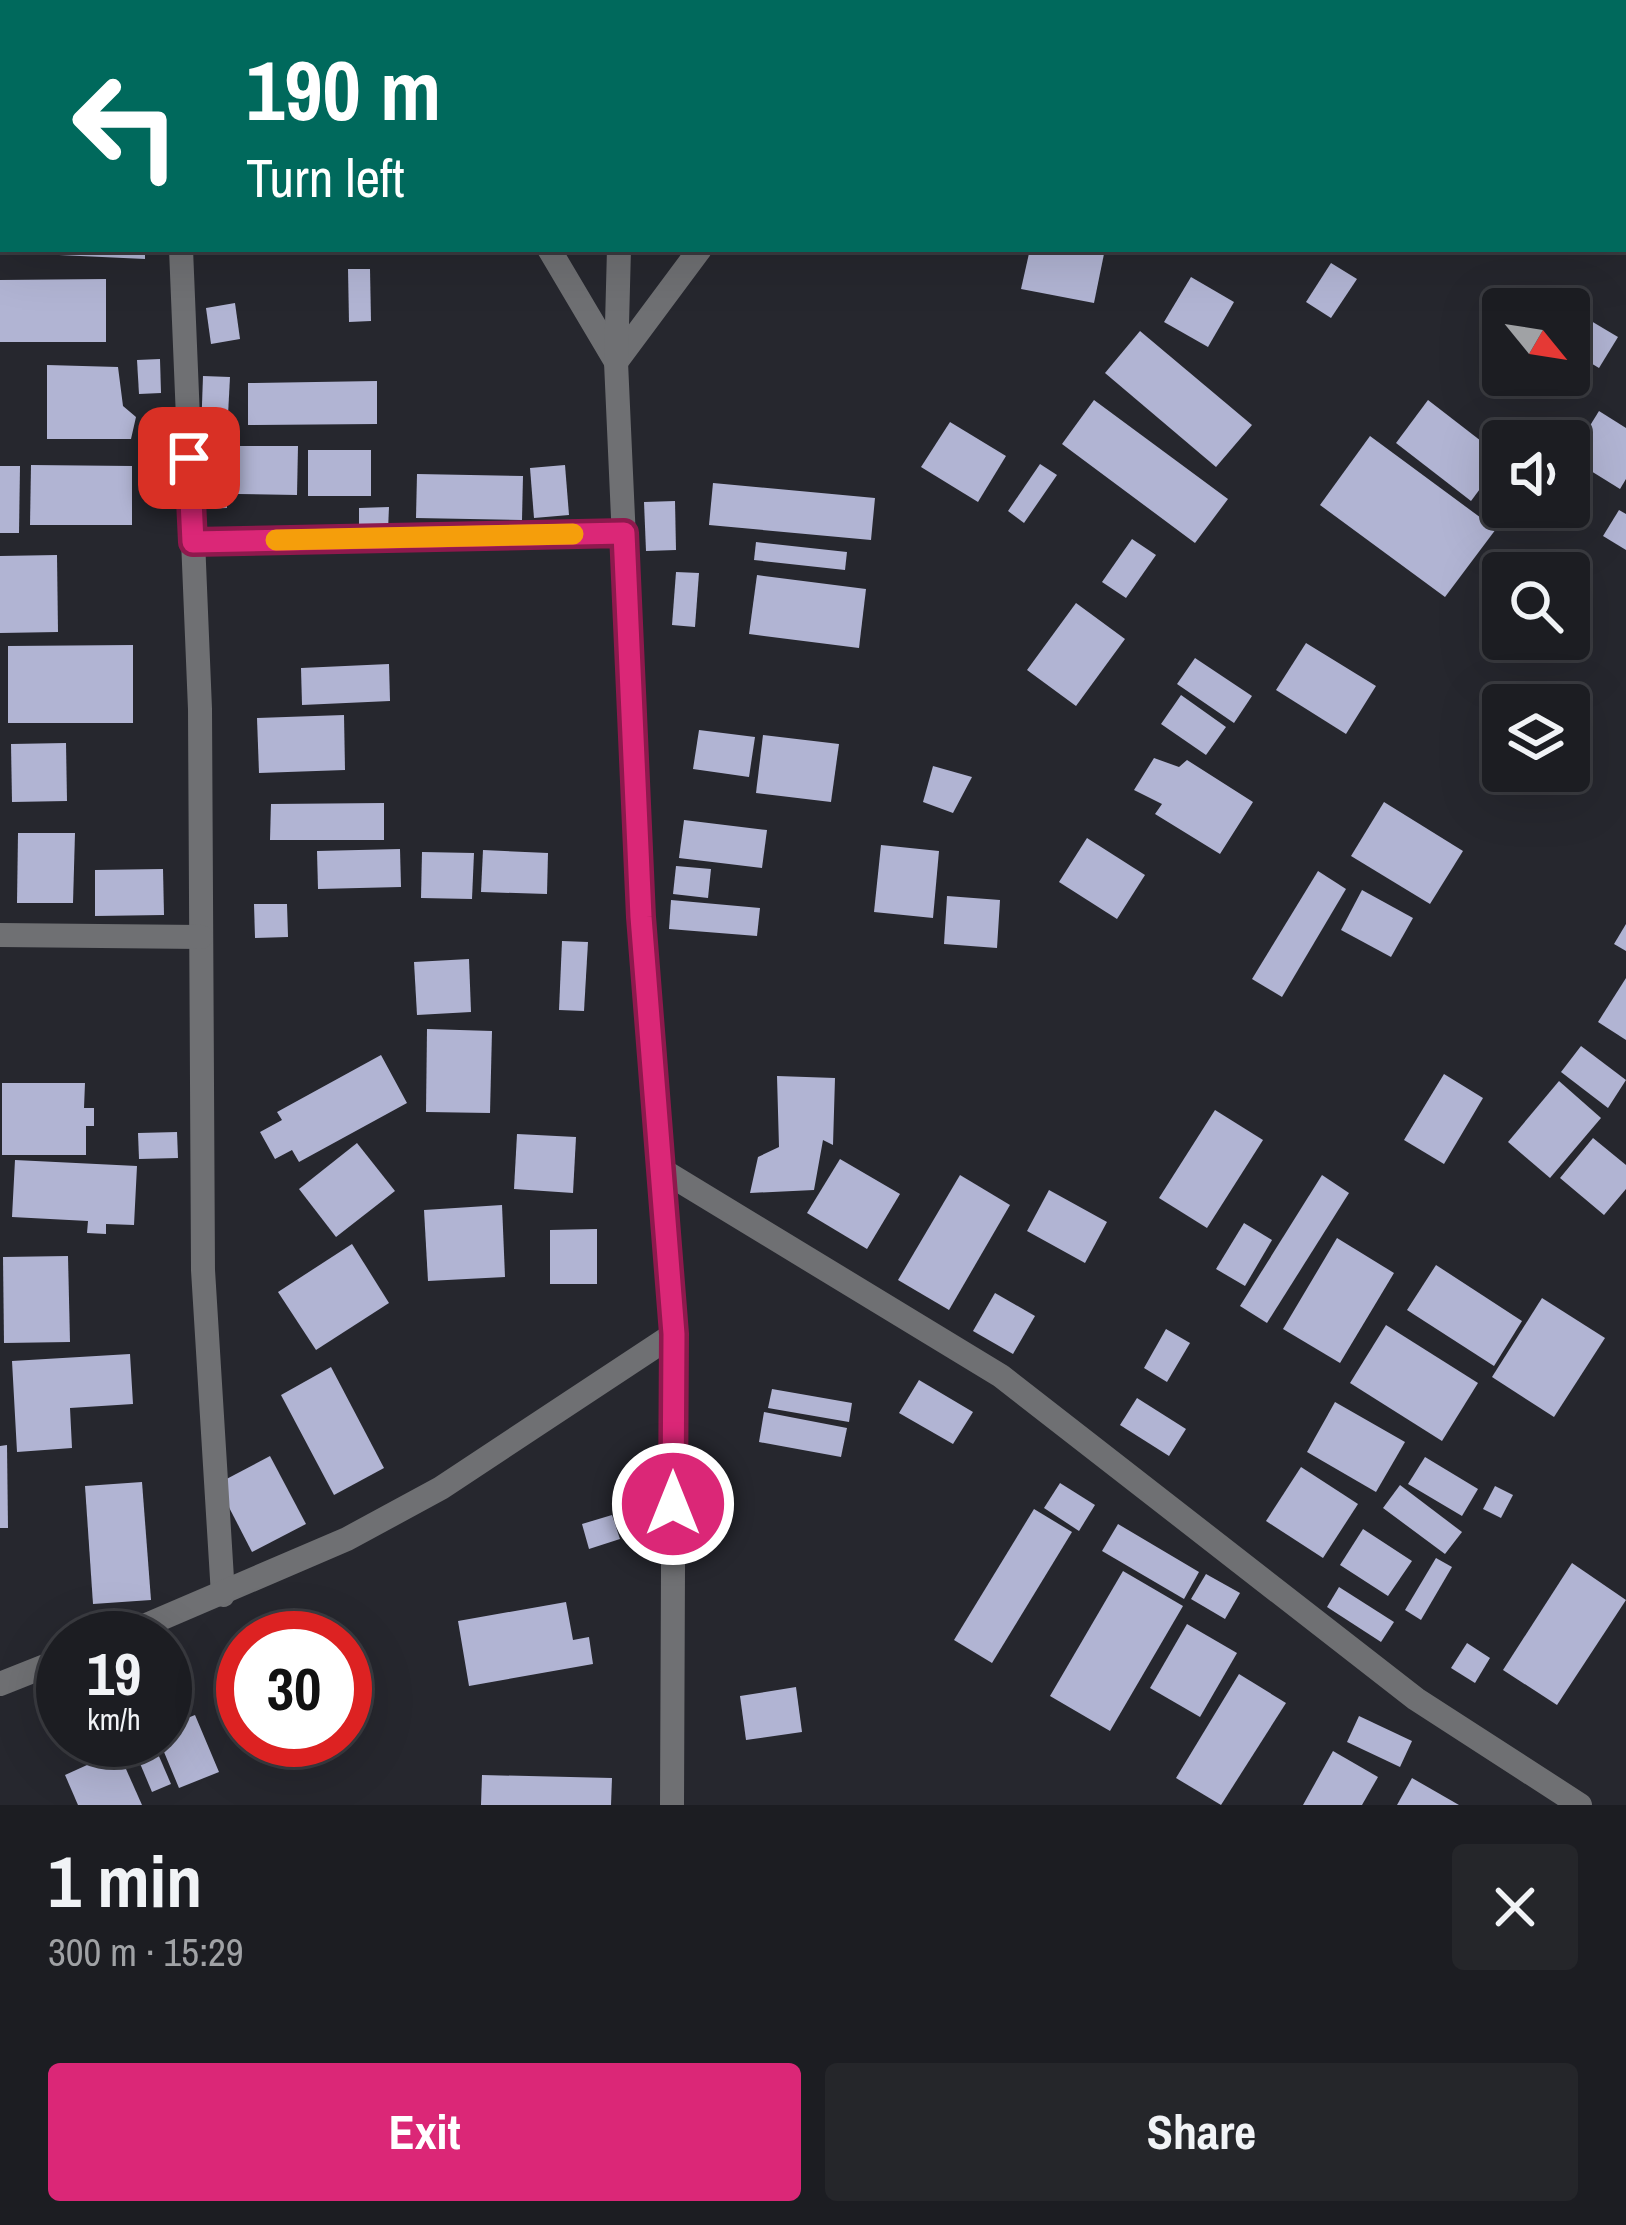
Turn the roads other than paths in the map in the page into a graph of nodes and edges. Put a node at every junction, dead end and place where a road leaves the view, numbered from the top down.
1 (181, 252) edge
2 (551, 252) edge
3 (619, 252) edge
4 (698, 252) edge
5 (616, 362) junction
6 (624, 533) junction
7 (193, 542) junction
8 (0, 934) edge
9 (201, 937) junction
10 (662, 1170) junction
11 (674, 1334) junction
12 (223, 1595) junction
13 (183, 1611) edge
14 (36, 1670) edge
15 (0, 1684) edge
16 (672, 1805) edge
17 (1580, 1805) edge

1 - 7 street
2 - 5 street
3 - 5 street
4 - 5 street
5 - 6 street
6 - 7 street
6 - 10 street
7 - 9 street
8 - 9 street
9 - 12 street
10 - 11 street
10 - 17 street
11 - 12 street
11 - 16 street
12 - 13 street
14 - 15 street

